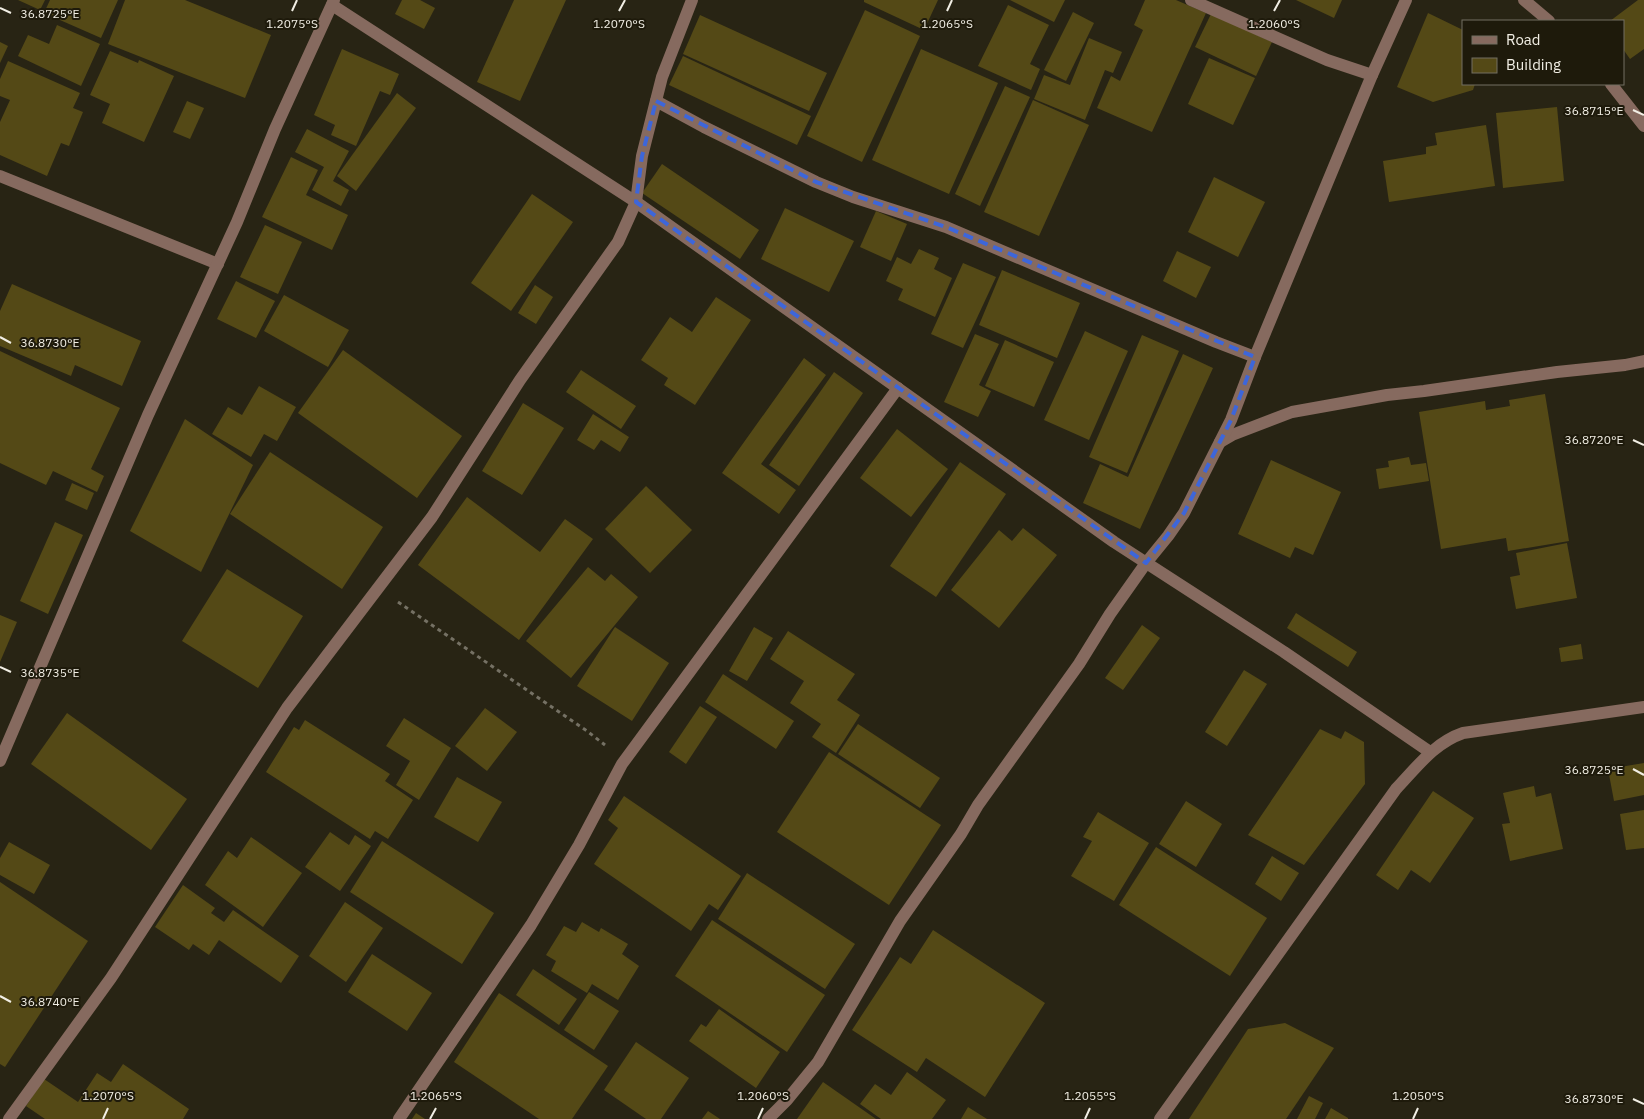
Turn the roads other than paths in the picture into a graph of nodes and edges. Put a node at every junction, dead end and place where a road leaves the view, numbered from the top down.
1 (692, 0) edge
2 (1191, 0) edge
3 (1406, 0) edge
4 (1524, 0) edge
5 (333, 2) edge
6 (1548, 20) edge
7 (1372, 75) junction
8 (1612, 85) edge
9 (656, 101) junction
10 (1644, 126) edge
11 (0, 176) edge
12 (636, 202) junction
13 (218, 264) junction
14 (1254, 357) junction
15 (1644, 361) edge
16 (898, 388) junction
17 (1220, 442) junction
18 (1146, 562) junction
19 (1644, 707) edge
20 (1430, 752) junction
21 (0, 761) edge
22 (9, 1119) edge
23 (399, 1119) edge
24 (768, 1119) edge
25 (1160, 1119) edge

1 - 9 street
2 - 7 street
3 - 7 street
4 - 6 street
5 - 12 street
5 - 13 street
7 - 14 street
8 - 10 street
9 - 12 street
9 - 14 street
11 - 13 street
12 - 16 street
12 - 22 street
13 - 21 street
14 - 17 street
15 - 17 street
16 - 18 street
16 - 23 street
17 - 18 street
18 - 20 street
18 - 24 street
19 - 20 street
20 - 25 street

